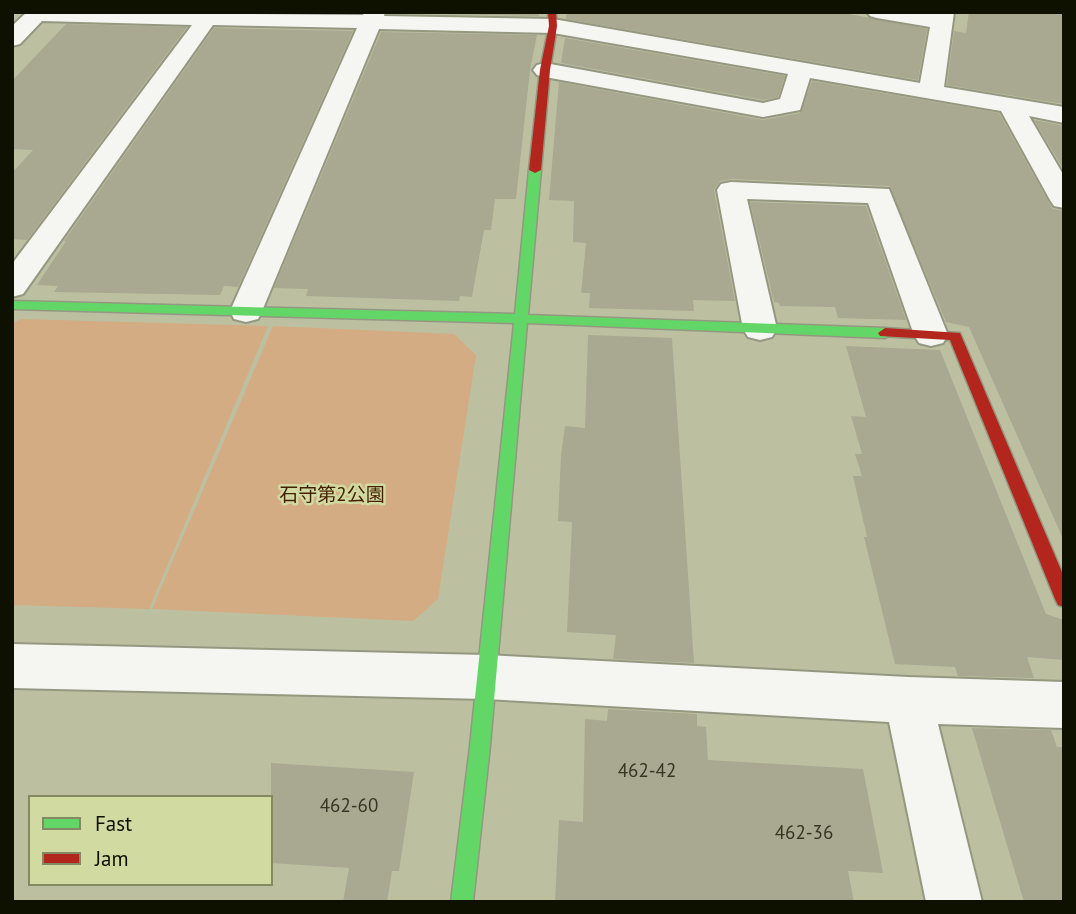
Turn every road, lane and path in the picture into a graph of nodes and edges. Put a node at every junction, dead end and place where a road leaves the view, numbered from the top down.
1 (877, 12) edge
2 (38, 14) edge
3 (209, 15) edge
4 (373, 17) edge
5 (942, 17) edge
6 (552, 19) edge
7 (12, 39) edge
8 (801, 69) junction
9 (545, 70) junction
10 (931, 91) junction
11 (1010, 106) junction
12 (1064, 115) edge
13 (1064, 200) edge
14 (12, 287) edge
15 (12, 305) edge
16 (246, 312) junction
17 (523, 320) junction
18 (760, 329) junction
19 (931, 335) junction
20 (1064, 599) edge
21 (12, 666) edge
22 (486, 677) junction
23 (908, 700) junction
24 (1064, 705) edge
25 (462, 902) edge
26 (954, 902) edge

1 - 5 street
2 - 3 street
2 - 7 street
3 - 4 street
3 - 14 street
4 - 6 street
4 - 16 street
5 - 10 street
6 - 8 street
6 - 9 street
8 - 9 street
8 - 10 street
9 - 17 street
10 - 11 street
11 - 12 street
11 - 13 street
15 - 16 street
16 - 17 street
17 - 18 street
17 - 22 street
18 - 19 street
18 - 19 street
19 - 20 street
21 - 22 street
22 - 23 street
22 - 25 street
23 - 24 street
23 - 26 street

